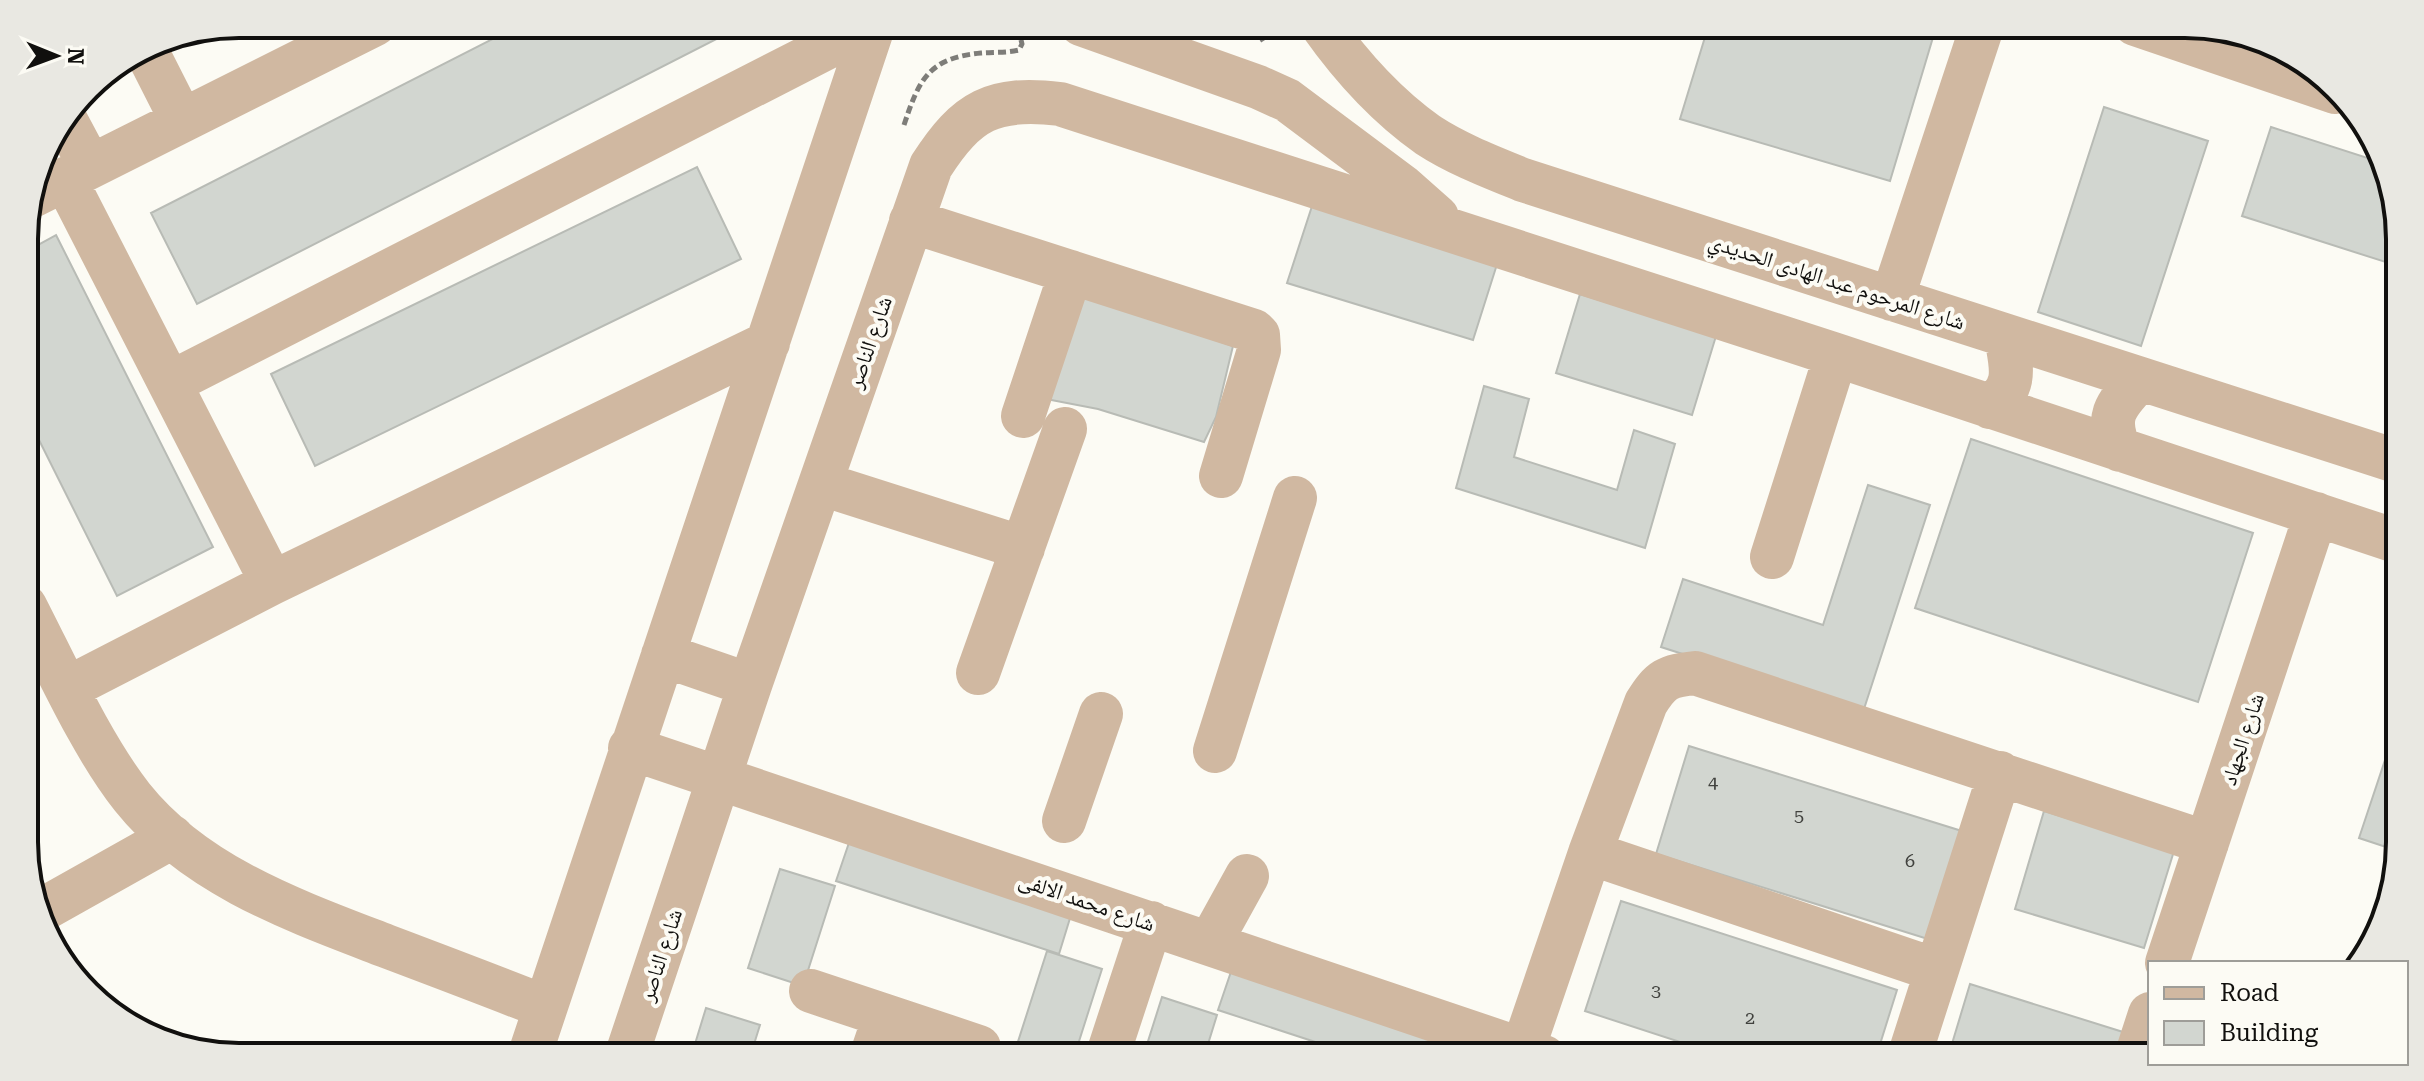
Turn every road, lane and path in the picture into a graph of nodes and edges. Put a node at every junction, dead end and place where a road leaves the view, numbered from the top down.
1 (346, 38) edge
2 (841, 38) edge
3 (869, 38) edge
4 (1120, 38) edge
5 (1332, 38) edge
6 (1978, 38) edge
7 (2176, 38) edge
8 (150, 59) edge
9 (2312, 84) edge
10 (181, 119) junction
11 (64, 141) edge
12 (63, 180) edge
13 (911, 221) junction
14 (1452, 230) junction
15 (1071, 272) junction
16 (1892, 299) junction
17 (2006, 336) junction
18 (768, 343) junction
19 (1836, 355) junction
20 (2140, 379) junction
21 (170, 383) junction
22 (1990, 407) junction
23 (1023, 416) dead end
24 (1065, 429) dead end
25 (2120, 450) junction
26 (2386, 458) edge
27 (1221, 476) dead end
28 (822, 484) junction
29 (1295, 498) dead end
30 (2316, 514) junction
31 (2386, 538) edge
32 (1023, 548) junction
33 (1772, 557) dead end
34 (272, 583) junction
35 (38, 631) edge
36 (663, 655) junction
37 (978, 673) dead end
38 (750, 685) junction
39 (68, 688) junction
40 (1101, 714) dead end
41 (630, 748) junction
42 (1215, 751) dead end
43 (2000, 773) junction
44 (719, 777) junction
45 (1064, 821) dead end
46 (172, 837) junction
47 (2207, 843) junction
48 (1590, 853) junction
49 (1247, 876) dead end
50 (49, 906) edge
51 (1151, 923) junction
52 (1210, 943) junction
53 (2168, 961) edge
54 (1936, 970) junction
55 (811, 991) dead end
56 (545, 1007) junction
57 (885, 1016) junction
58 (2148, 1020) edge
59 (533, 1043) edge
60 (631, 1043) edge
61 (876, 1043) edge
62 (967, 1043) edge
63 (1112, 1043) edge
64 (1503, 1043) edge
65 (1541, 1043) edge
66 (1913, 1043) edge
67 (2141, 1043) edge

1 - 10 street
2 - 21 street
3 - 18 street
4 - 14 street
5 - 16 street, شارع المرحوم عبد الهادى الحديدي
6 - 16 street
7 - 9 street
8 - 10 street
10 - 12 street
11 - 12 street
12 - 21 street
13 - 14 street, شارع الناصر
13 - 15 street
13 - 28 street, شارع الناصر
14 - 19 street
15 - 23 street
15 - 27 street
16 - 17 street, شارع المرحوم عبد الهادى الحديدي
17 - 20 street, شارع المرحوم عبد الهادى الحديدي
17 - 22 street
18 - 34 street
18 - 36 street
19 - 22 street
19 - 33 street
20 - 25 street
20 - 26 street, شارع المرحوم عبد الهادى الحديدي
21 - 34 street
22 - 25 street
24 - 32 street
25 - 30 street
28 - 32 street
28 - 38 street, شارع الناصر
29 - 42 street
30 - 31 street
30 - 47 street, شارع الجهاد
32 - 37 street
34 - 39 street
35 - 39 street
36 - 38 street
36 - 41 street
38 - 44 street, شارع الناصر
39 - 46 street
40 - 45 street
41 - 44 street, شارع محمد الالفى
41 - 56 street
43 - 47 street
43 - 48 street
43 - 54 street
44 - 51 street, شارع محمد الالفى
44 - 60 street, شارع الناصر
46 - 50 street
46 - 56 street
47 - 53 street, شارع الجهاد
48 - 54 street
48 - 65 street
49 - 52 street
51 - 52 street, شارع محمد الالفى
51 - 63 street
52 - 64 street, شارع محمد الالفى
54 - 66 street
55 - 57 street
56 - 59 street
57 - 61 street
57 - 62 street
58 - 67 street

